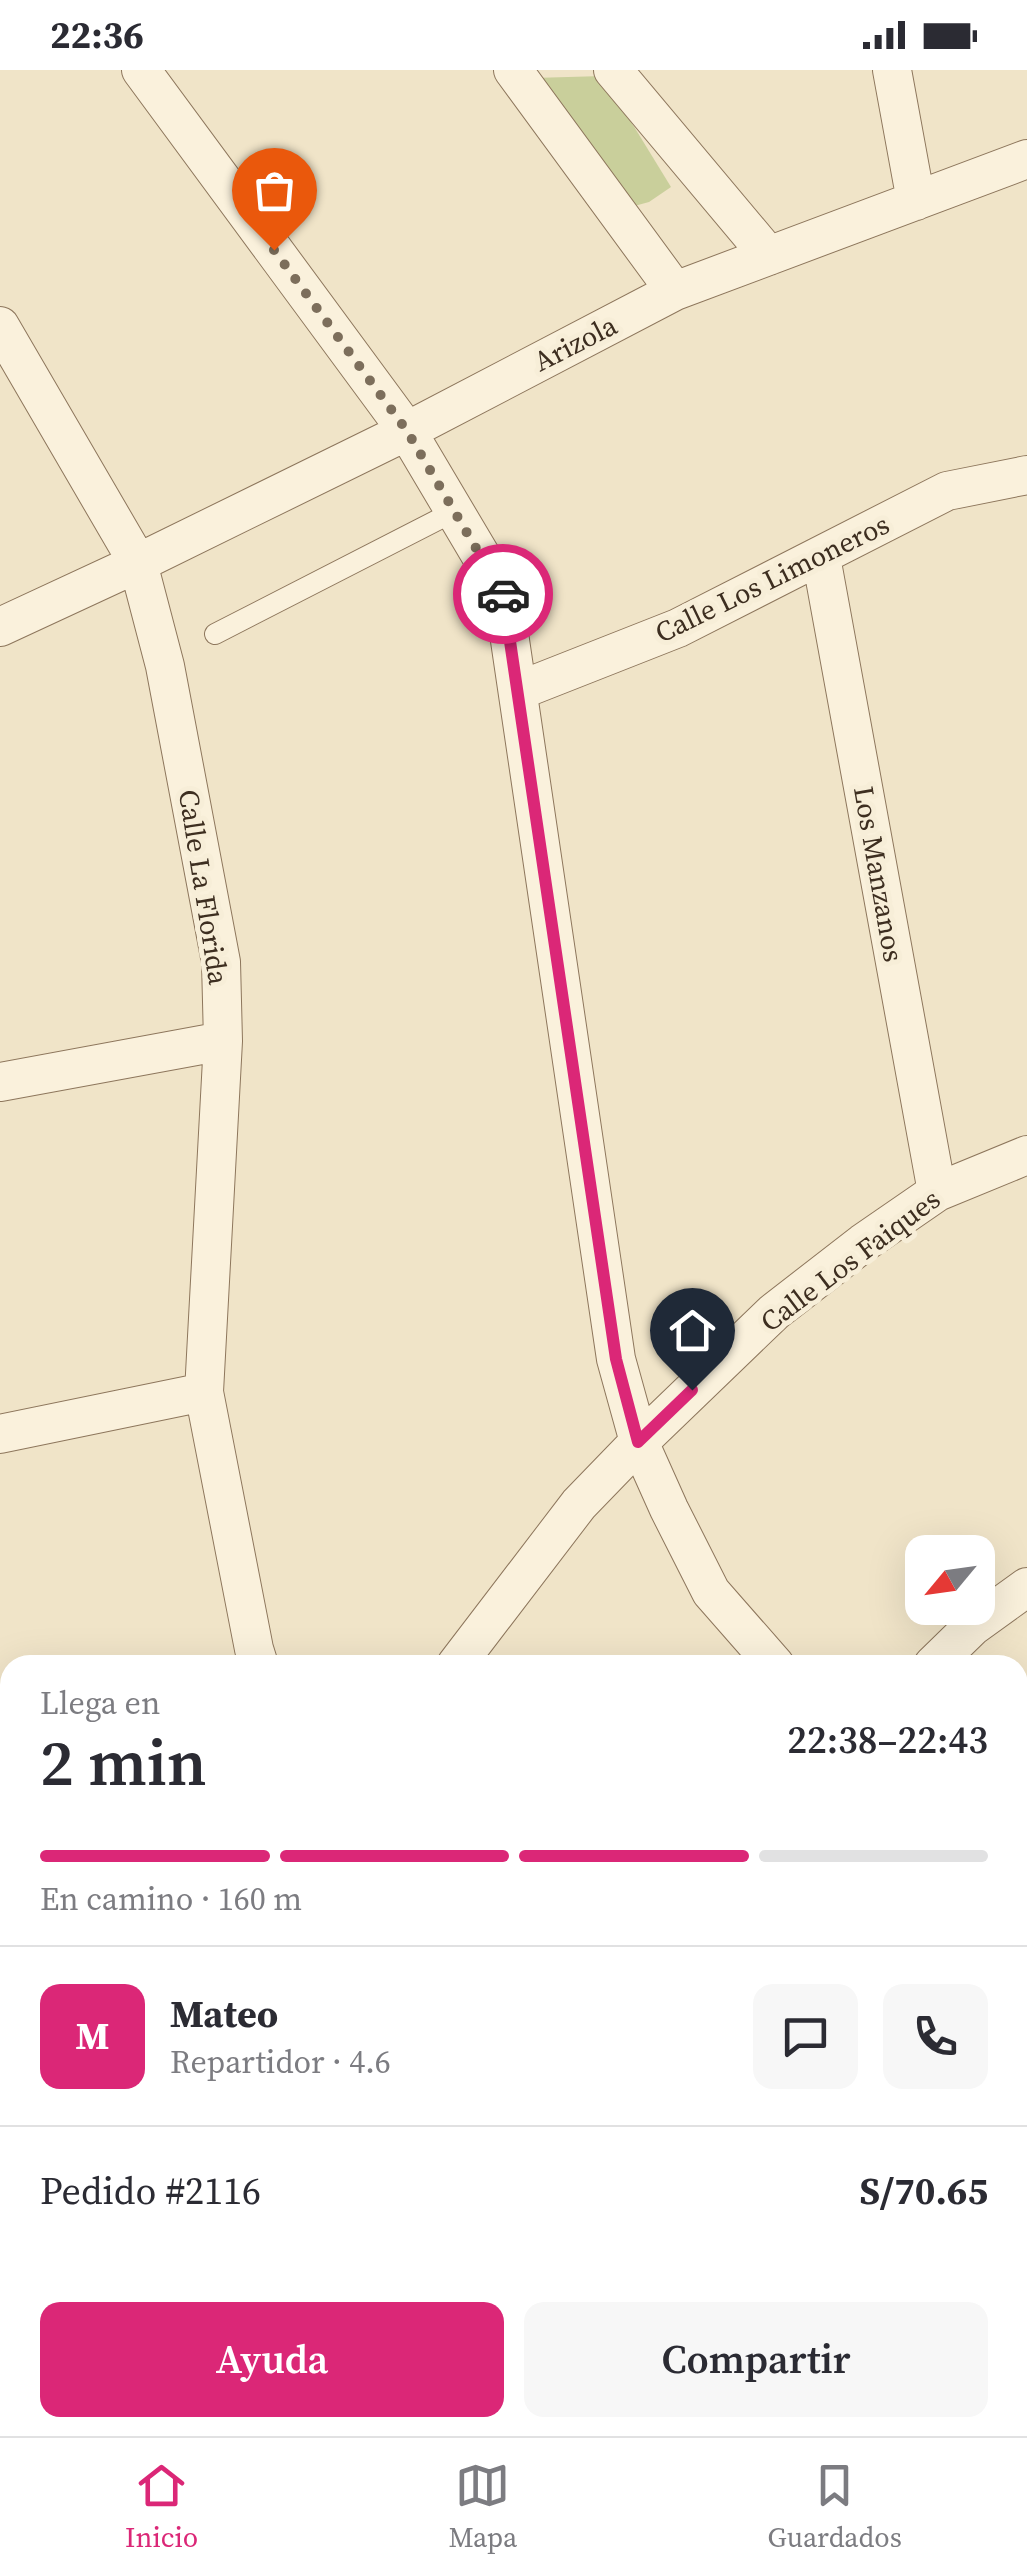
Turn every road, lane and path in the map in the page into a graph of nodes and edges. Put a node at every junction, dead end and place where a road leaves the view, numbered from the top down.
1 (140, 70) edge
2 (514, 70) edge
3 (613, 70) edge
4 (892, 70) edge
5 (1027, 159) edge
6 (916, 202) junction
7 (770, 256) junction
8 (675, 291) junction
9 (0, 326) edge
10 (407, 431) junction
11 (1027, 475) edge
12 (455, 511) junction
13 (820, 557) junction
14 (138, 563) junction
15 (0, 628) edge
16 (215, 634) dead end
17 (518, 690) junction
18 (223, 1041) junction
19 (0, 1082) edge
20 (1027, 1155) edge
21 (937, 1192) junction
22 (204, 1392) junction
23 (0, 1434) edge
24 (638, 1442) junction
25 (1027, 1587) edge
26 (256, 1655) edge
27 (464, 1655) edge
28 (766, 1655) edge
29 (943, 1655) edge

1 - 10 street
2 - 8 street
3 - 7 street
4 - 6 street
5 - 6 street, Arizola
6 - 7 street, Arizola
7 - 8 street, Arizola
8 - 10 street, Arizola
9 - 14 street, Calle La Florida
10 - 12 street
10 - 14 street, Arizola
11 - 13 street, Calle Los Limoneros
12 - 16 lane
12 - 17 street
13 - 17 street, Calle Los Limoneros
13 - 21 street, Los Manzanos
14 - 15 street, Arizola
14 - 18 street, Calle La Florida
17 - 24 street
18 - 19 street
18 - 22 street, Calle La Florida
20 - 21 street, Calle Los Faiques
21 - 24 street, Calle Los Faiques
22 - 23 street
22 - 26 street, Calle La Florida
24 - 27 street, Calle Los Faiques
24 - 28 street
25 - 29 street

